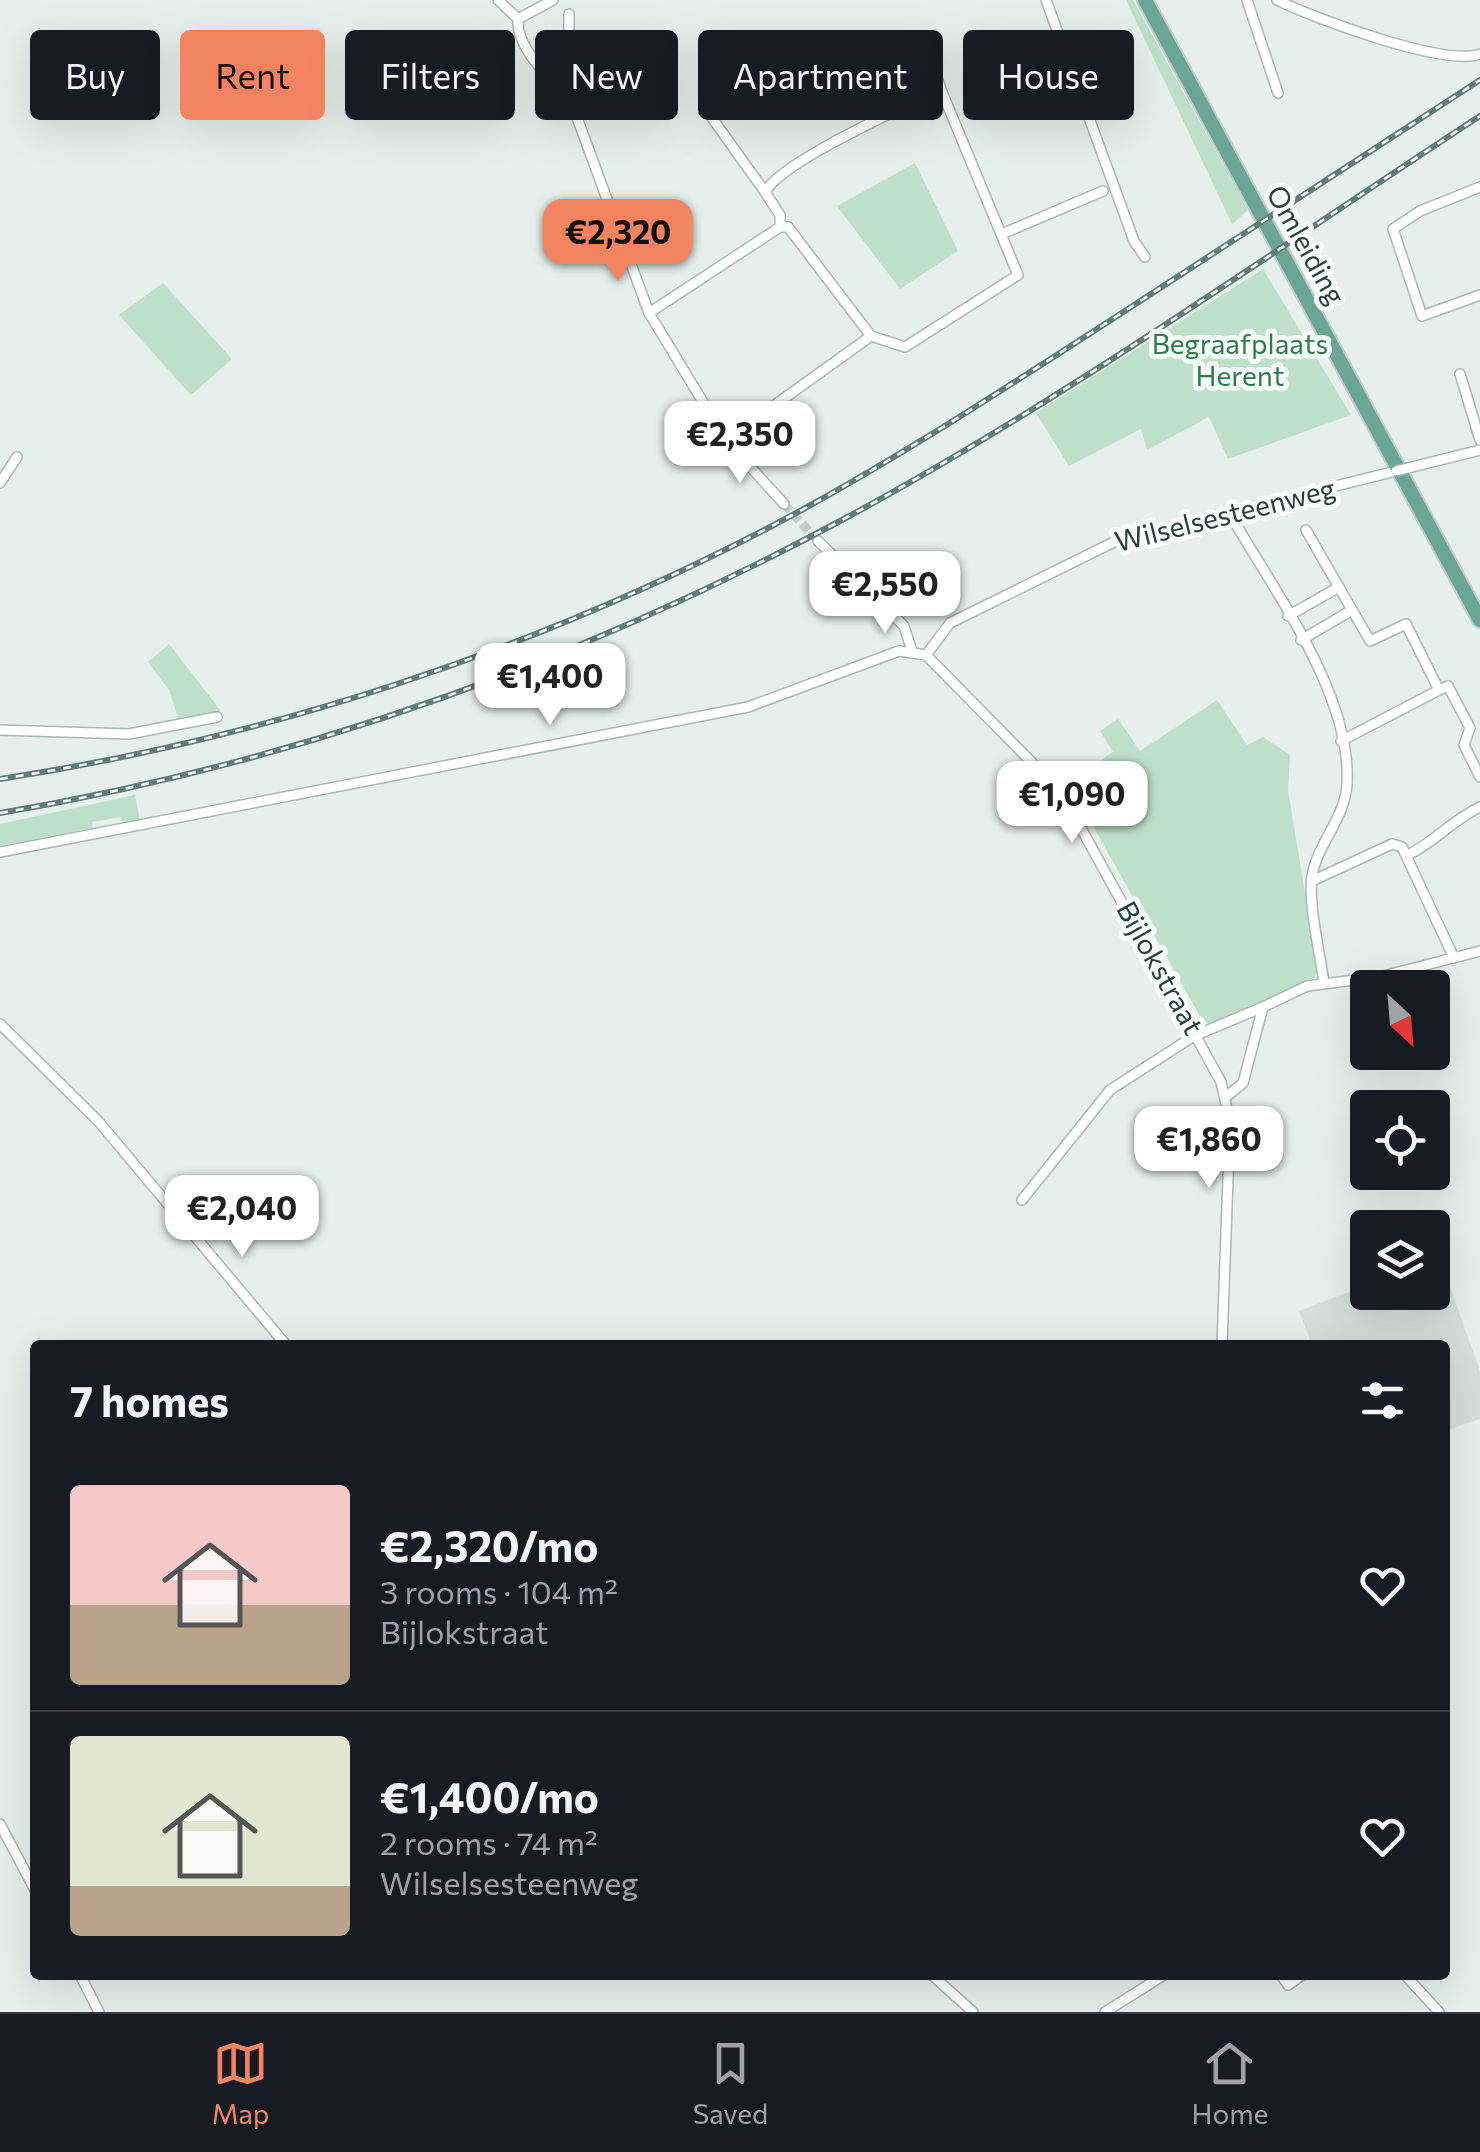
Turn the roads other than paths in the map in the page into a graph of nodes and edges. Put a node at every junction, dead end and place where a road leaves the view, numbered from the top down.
1 (498, 0) edge
2 (553, 0) edge
3 (1046, 0) edge
4 (1144, 0) edge
5 (1152, 0) edge
6 (1247, 0) edge
7 (1277, 0) edge
8 (568, 14) dead end
9 (518, 19) junction
10 (568, 30) edge
11 (1480, 54) edge
12 (535, 58) edge
13 (1278, 93) dead end
14 (943, 94) edge
15 (578, 120) edge
16 (713, 120) edge
17 (880, 120) edge
18 (1480, 187) edge
19 (765, 192) junction
20 (1103, 192) dead end
21 (780, 227) junction
22 (1004, 233) junction
23 (1145, 258) dead end
24 (1480, 295) edge
25 (649, 313) junction
26 (871, 336) junction
27 (1460, 374) dead end
28 (726, 440) junction
29 (1480, 440) edge
30 (1480, 450) edge
31 (17, 457) dead end
32 (0, 483) edge
33 (784, 504) tunnel mouth
34 (1230, 514) junction
35 (1306, 530) dead end
36 (818, 541) tunnel mouth
37 (1339, 586) junction
38 (1480, 608) edge
39 (1352, 610) junction
40 (1288, 616) junction
41 (1480, 620) edge
42 (1302, 640) junction
43 (912, 652) junction
44 (926, 655) junction
45 (1440, 690) junction
46 (217, 718) dead end
47 (0, 730) edge
48 (1340, 741) junction
49 (1480, 776) edge
50 (1480, 807) edge
51 (0, 852) edge
52 (1408, 855) junction
53 (1312, 881) junction
54 (1480, 950) edge
55 (1454, 958) junction
56 (1324, 982) junction
57 (1263, 1008) junction
58 (0, 1024) edge
59 (1196, 1035) junction
60 (1226, 1096) junction
61 (1022, 1200) dead end
62 (282, 1340) edge
63 (1222, 1340) edge
64 (0, 1824) edge
65 (30, 1881) edge
66 (83, 1980) edge
67 (938, 1980) edge
68 (1156, 1980) edge
69 (1410, 1980) edge
70 (99, 2012) edge
71 (973, 2012) edge
72 (1105, 2012) edge
73 (1439, 2012) edge

1 - 9 street
2 - 9 street
3 - 23 street
4 - 41 main road, Omleiding
5 - 38 main road, Omleiding
6 - 13 street
7 - 11 street
8 - 10 street
9 - 12 street
14 - 22 street
15 - 25 street
16 - 19 street
17 - 19 street
18 - 24 street
19 - 21 street
20 - 22 street
21 - 25 street
21 - 26 street
22 - 26 street
25 - 28 street
26 - 28 street
27 - 29 street
28 - 33 street
30 - 34 street, Wilselsesteenweg, bridge
31 - 32 street
34 - 40 street
34 - 44 street, Wilselsesteenweg
35 - 37 street
36 - 43 street
37 - 39 street
37 - 40 street
39 - 42 street
39 - 45 street
40 - 42 street
42 - 48 street
43 - 44 street
43 - 51 street
44 - 59 street, Bijlokstraat
45 - 48 street
45 - 49 street
46 - 47 street
48 - 53 street
50 - 52 street
52 - 53 street
52 - 55 street
53 - 56 street
54 - 55 street
55 - 56 street
56 - 57 street
57 - 59 street
57 - 60 street
58 - 62 street
59 - 60 street, Bijlokstraat
59 - 61 street
60 - 63 street, Bijlokstraat
64 - 65 street
66 - 70 street
67 - 71 street
68 - 72 street
69 - 73 street

